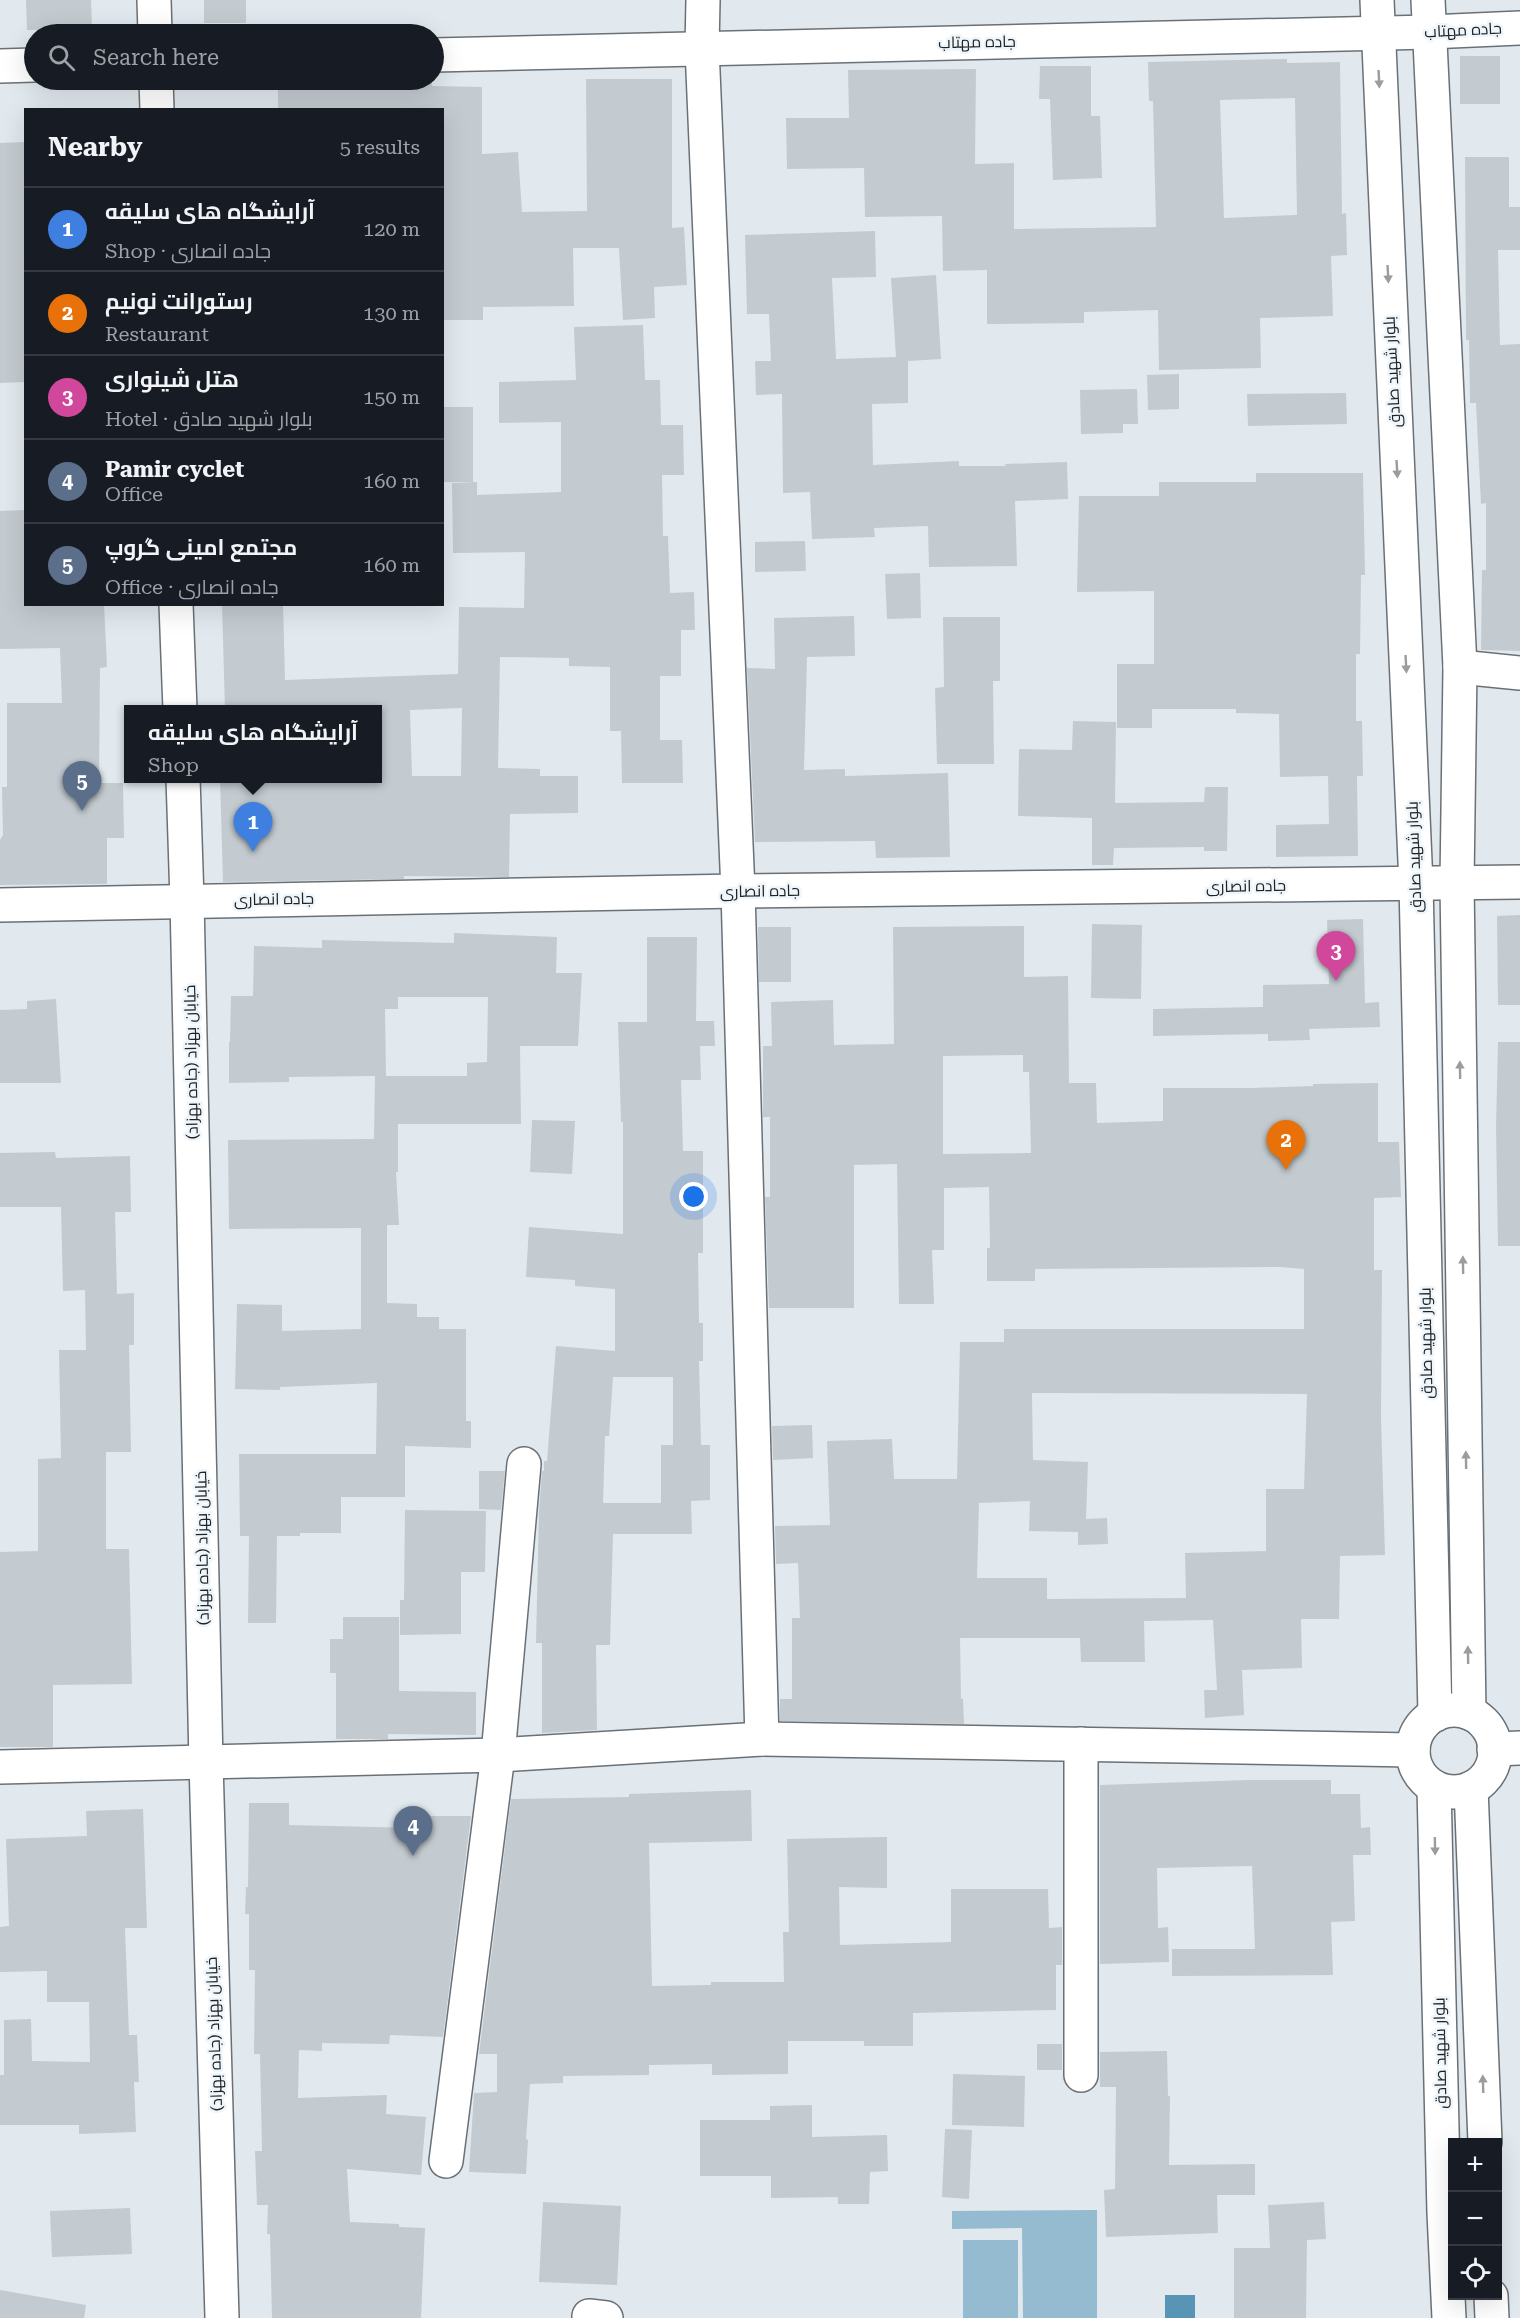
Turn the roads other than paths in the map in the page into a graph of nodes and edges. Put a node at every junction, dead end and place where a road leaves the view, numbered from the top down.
1 (154, 0) edge
2 (703, 0) edge
3 (1377, 0) edge
4 (1428, 0) edge
5 (155, 24) edge
6 (1520, 28) edge
7 (1429, 32) junction
8 (1377, 33) junction
9 (702, 48) junction
10 (444, 55) edge
11 (24, 65) edge
12 (0, 66) edge
13 (156, 90) edge
14 (157, 108) edge
15 (176, 606) edge
16 (1460, 667) junction
17 (1520, 673) edge
18 (180, 705) edge
19 (183, 783) edge
20 (1520, 882) edge
21 (1457, 883) junction
22 (1416, 884) junction
23 (738, 891) junction
24 (187, 900) junction
25 (0, 905) edge
26 (524, 1464) dead end
27 (1469, 1713) junction
28 (1435, 1715) junction
29 (762, 1739) junction
30 (1081, 1744) junction
31 (1507, 1748) edge
32 (1413, 1750) junction
33 (498, 1755) junction
34 (206, 1763) junction
35 (0, 1767) edge
36 (1434, 1787) junction
37 (1471, 1788) junction
38 (1081, 2075) dead end
39 (1485, 2138) edge
40 (446, 2161) dead end
41 (1491, 2300) edge
42 (222, 2318) edge
43 (1449, 2318) edge
44 (1492, 2318) edge

1 - 5 street
2 - 9 street
3 - 8 street, بلوار شهید صادق
4 - 7 street
6 - 7 street, جاده مهتاب
7 - 8 street, جاده مهتاب
7 - 16 street
8 - 9 street, جاده مهتاب
8 -> 22 street, بلوار شهید صادق
9 - 10 street, جاده مهتاب
9 - 23 street
11 - 12 street
13 - 14 street
15 - 18 street
16 - 17 street
16 - 21 street
19 - 24 street, خیابان بهزاد (جاده بهزاد)
20 - 21 street, جاده انصاری
21 - 22 street, جاده انصاری
27 -> 21 street
22 - 23 street, جاده انصاری
22 - 28 street, بلوار شهید صادق
23 - 24 street, جاده انصاری
23 - 29 street
24 - 25 street, جاده انصاری
24 - 34 street, خیابان بهزاد (جاده بهزاد)
26 - 33 street
27 - 28 street
27 - 31 street
28 - 32 street
29 - 30 street
29 - 33 street
30 - 32 street
30 - 38 street
31 - 37 street
32 - 36 street
33 - 34 street
33 - 40 street
34 - 35 street
34 - 42 street, خیابان بهزاد (جاده بهزاد)
36 - 37 street
36 -> 43 street, بلوار شهید صادق
39 -> 37 street
41 - 44 street

